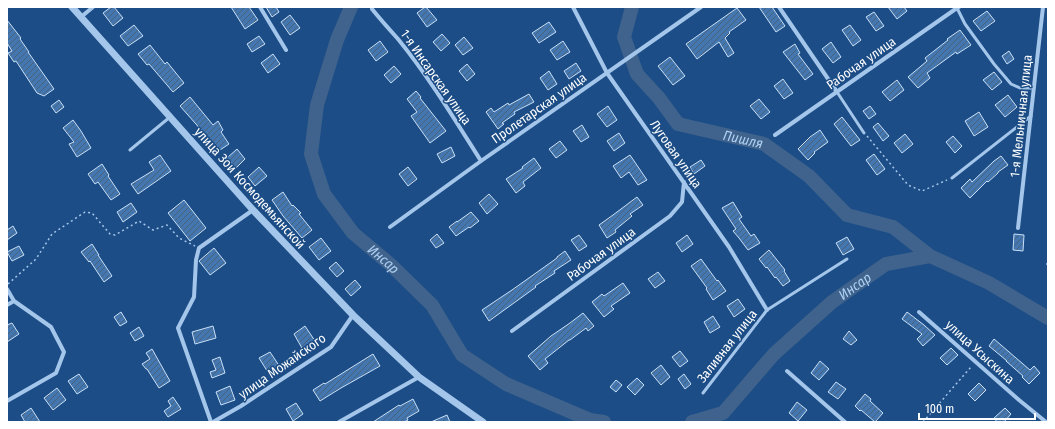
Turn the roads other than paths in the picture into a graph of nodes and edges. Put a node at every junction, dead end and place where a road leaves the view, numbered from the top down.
1 (72, 7) edge
2 (93, 7) edge
3 (260, 7) edge
4 (372, 7) edge
5 (573, 7) edge
6 (701, 7) edge
7 (779, 7) edge
8 (957, 7) edge
9 (1043, 7) edge
10 (81, 18) junction
11 (286, 50) dead end
12 (607, 73) junction
13 (1034, 88) junction
14 (837, 92) junction
15 (1031, 116) junction
16 (170, 117) junction
17 (864, 133) road end
18 (775, 136) dead end
19 (130, 150) dead end
20 (481, 161) junction
21 (952, 178) road end
22 (684, 182) junction
23 (253, 210) junction
24 (390, 227) dead end
25 (1018, 228) dead end
26 (847, 259) dead end
27 (7, 289) edge
28 (14, 301) junction
29 (7, 305) edge
30 (767, 310) junction
31 (919, 312) dead end
32 (353, 315) junction
33 (512, 331) dead end
34 (787, 372) dead end
35 (419, 377) junction
36 (703, 393) dead end
37 (7, 401) edge
38 (212, 422) edge
39 (339, 422) edge
40 (483, 422) edge
41 (846, 422) edge
42 (1046, 422) edge

1 - 10 street, улица Зои Космодемьянской
2 - 10 street
3 - 11 street
4 - 20 street, 1-я Инсарская улица
5 - 12 street, Луговая улица
6 - 12 street, Пролетарская улица
7 - 14 street
8 - 13 lane
8 - 14 street, Рабочая улица
9 - 13 street, 1-я Мельничная улица
10 - 16 street, улица Зои Космодемьянской
12 - 20 street, Пролетарская улица
12 - 22 street, Луговая улица
13 - 15 street, 1-я Мельничная улица
14 - 17 lane
14 - 18 street, Рабочая улица
15 - 21 lane
15 - 25 street, 1-я Мельничная улица
16 - 19 lane
16 - 23 street, улица Зои Космодемьянской
20 - 24 street, Пролетарская улица
22 - 30 street, Луговая улица
22 - 33 street, Рабочая улица
23 - 32 street, улица Зои Космодемьянской
23 - 38 street, улица Можайского
26 - 30 lane, Заливная улица
27 - 28 street
28 - 29 street
28 - 37 street
30 - 36 lane, Заливная улица
31 - 42 street, улица Усыскина
32 - 35 street, улица Зои Космодемьянской
32 - 38 street, улица Можайского
34 - 41 street
35 - 39 street
35 - 40 street, улица Зои Космодемьянской

